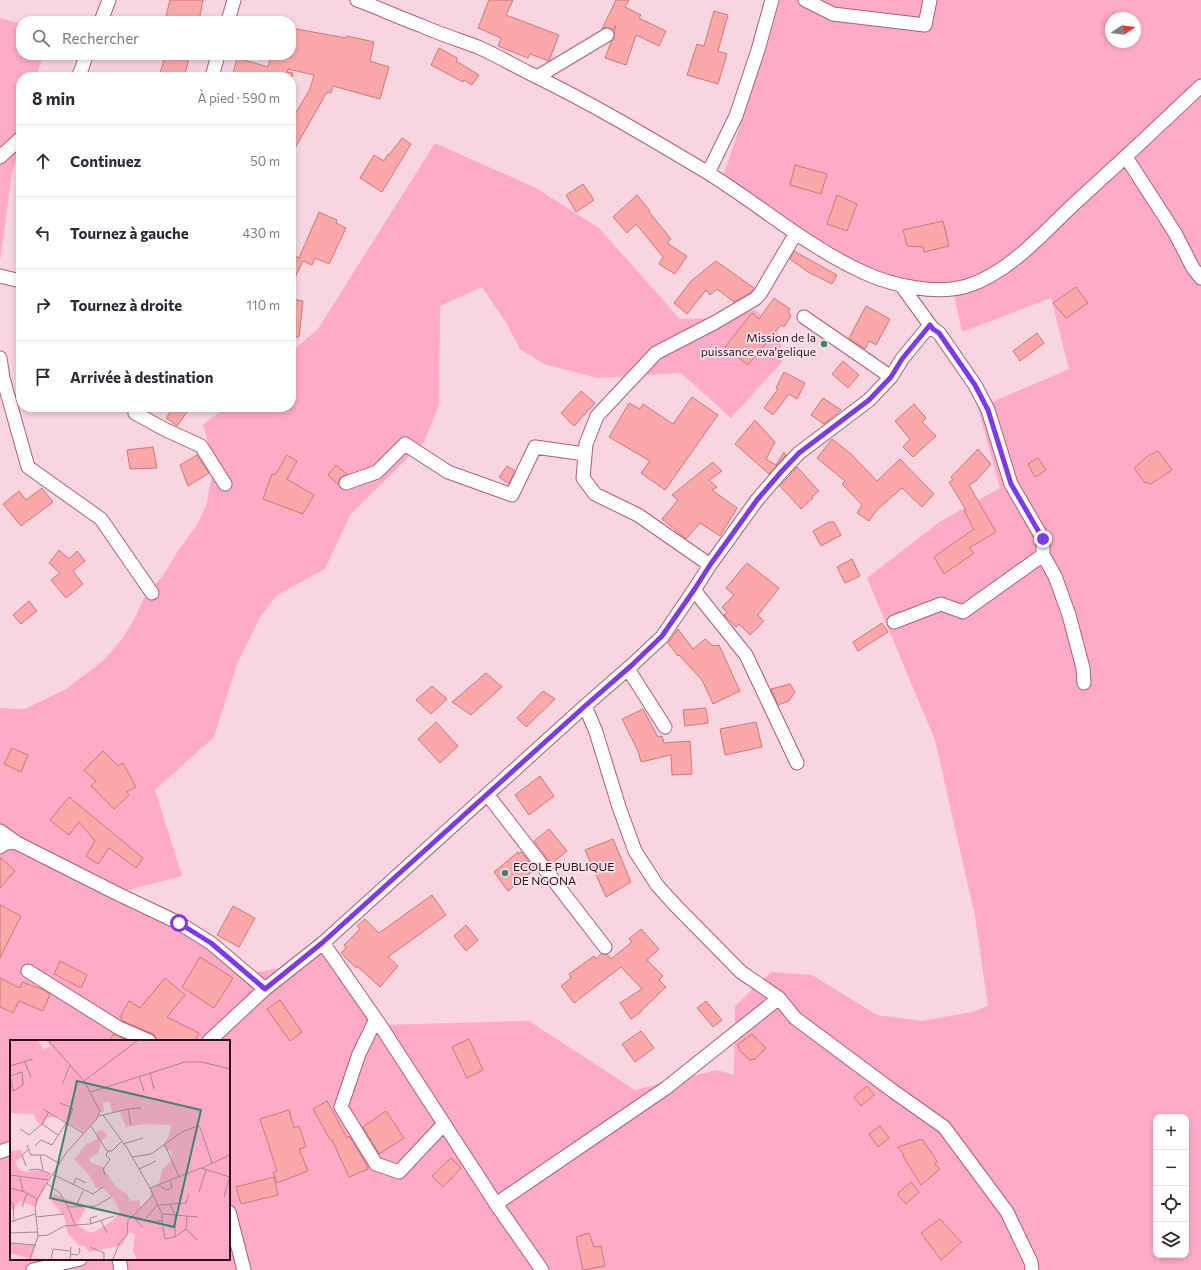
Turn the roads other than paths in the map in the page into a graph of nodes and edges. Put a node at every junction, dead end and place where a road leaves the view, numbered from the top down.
1 (109, 0) edge
2 (234, 0) edge
3 (772, 0) edge
4 (805, 0) edge
5 (930, 0) edge
6 (360, 1) edge
7 (103, 16) edge
8 (229, 16) edge
9 (608, 34) dead end
10 (84, 60) edge
11 (217, 60) edge
12 (80, 72) edge
13 (213, 72) edge
14 (537, 77) junction
15 (1201, 86) edge
16 (16, 143) edge
17 (0, 157) edge
18 (1126, 157) junction
19 (708, 173) junction
20 (796, 233) junction
21 (0, 276) edge
22 (1201, 278) edge
23 (16, 281) edge
24 (901, 285) junction
25 (804, 317) dead end
26 (930, 325) junction
27 (0, 358) edge
28 (891, 377) junction
29 (135, 412) edge
30 (585, 454) junction
31 (346, 483) dead end
32 (225, 484) dead end
33 (1043, 555) junction
34 (710, 565) junction
35 (694, 590) junction
36 (152, 593) dead end
37 (894, 622) dead end
38 (628, 669) junction
39 (1084, 683) dead end
40 (585, 706) junction
41 (665, 727) dead end
42 (797, 763) dead end
43 (488, 794) junction
44 (0, 831) edge
45 (17, 843) junction
46 (0, 847) edge
47 (322, 943) junction
48 (605, 948) dead end
49 (28, 971) dead end
50 (265, 989) junction
51 (779, 998) junction
52 (376, 1019) junction
53 (146, 1040) edge
54 (210, 1040) edge
55 (444, 1124) junction
56 (10, 1148) edge
57 (0, 1152) edge
58 (496, 1204) junction
59 (230, 1216) edge
60 (76, 1260) edge
61 (119, 1260) edge
62 (33, 1270) edge
63 (121, 1270) edge
64 (244, 1270) edge
65 (542, 1270) edge
66 (1032, 1270) edge

1 - 7 street
2 - 8 street
3 - 19 street
4 - 5 street
6 - 14 street
9 - 14 street
10 - 12 street
11 - 13 street
14 - 19 street
15 - 18 street
16 - 17 street
18 - 22 street
18 - 24 street
19 - 20 street
20 - 24 street
20 - 30 street
21 - 23 street
24 - 26 street
25 - 28 street
26 - 28 street
26 - 33 street
27 - 36 street
28 - 34 street
29 - 32 street
30 - 31 street
30 - 34 street
33 - 37 street
33 - 39 street
34 - 35 street
35 - 38 street
35 - 42 street
38 - 40 street
38 - 41 street
40 - 43 street
40 - 51 street
43 - 47 street
43 - 48 street
44 - 45 street
45 - 46 street
45 - 50 street
47 - 50 street
47 - 52 street
49 - 53 street
50 - 54 street
51 - 58 street
51 - 66 street
52 - 55 street
52 - 55 street
55 - 58 street
56 - 57 street
58 - 65 street
59 - 64 street
60 - 62 street
61 - 63 street

